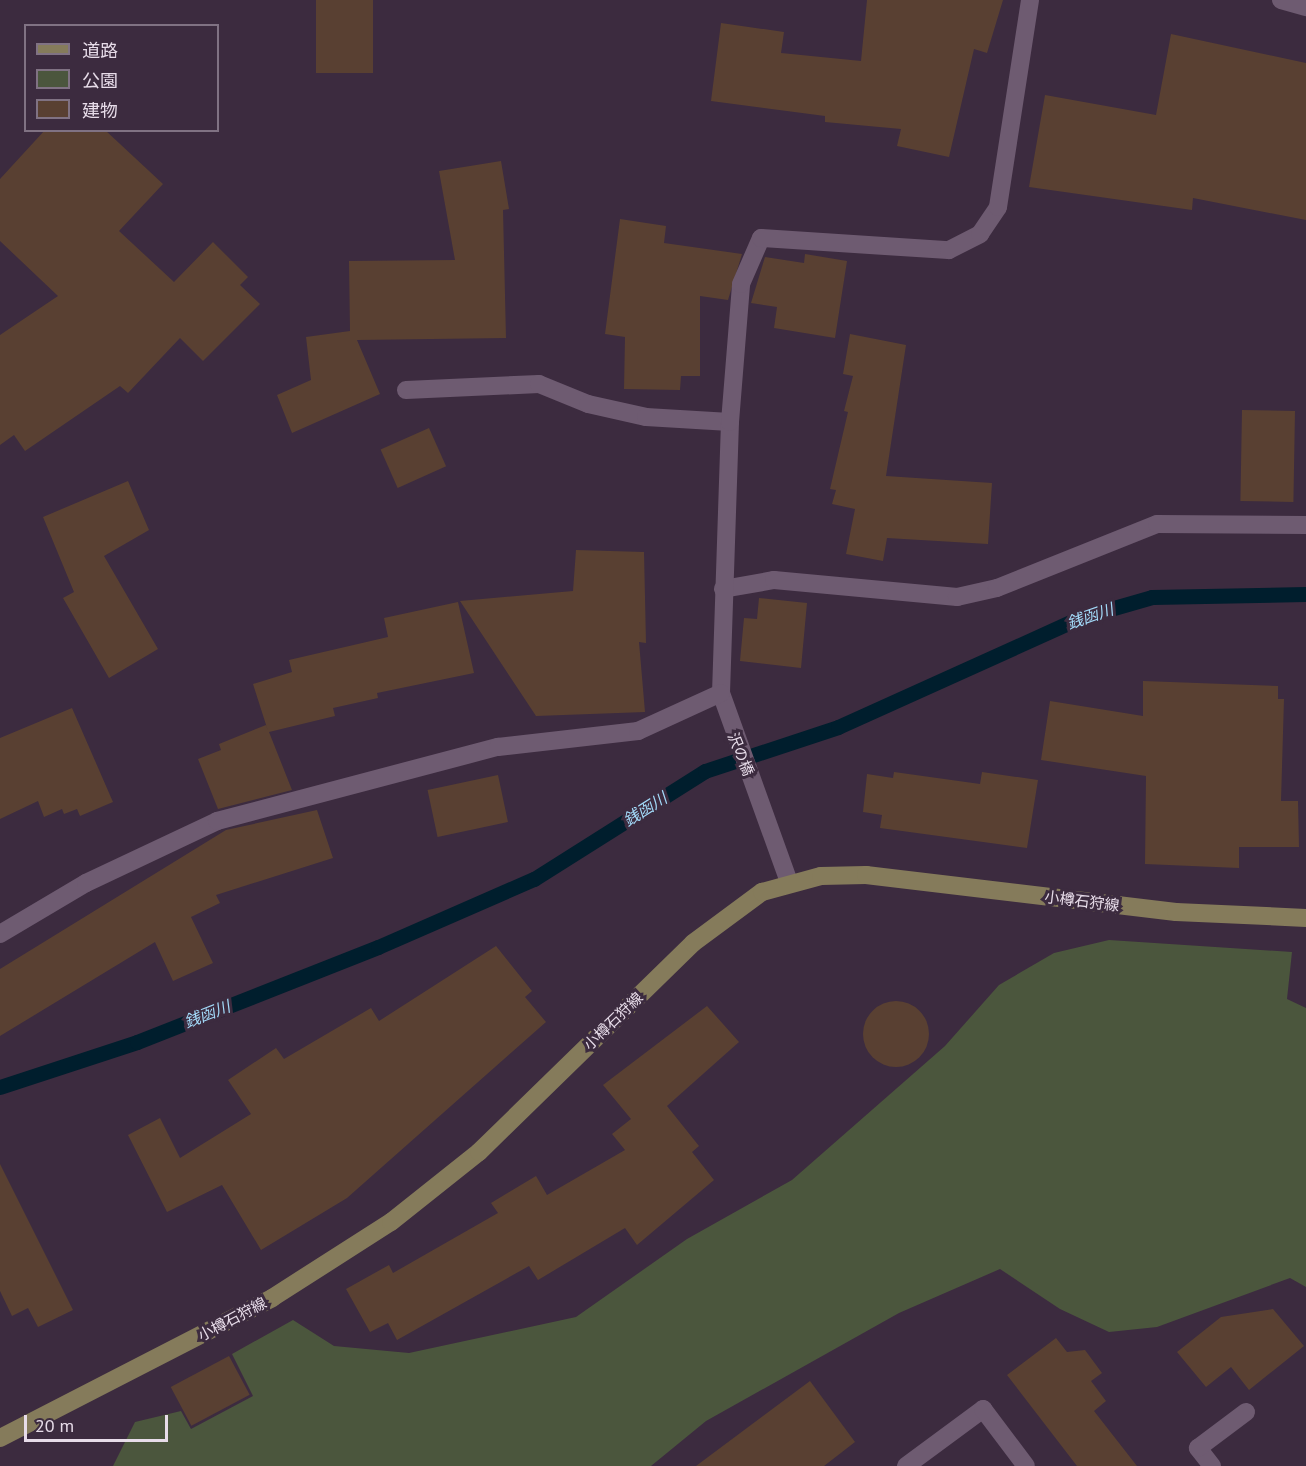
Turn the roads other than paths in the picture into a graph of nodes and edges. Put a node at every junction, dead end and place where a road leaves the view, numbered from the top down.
1 (1030, 0) edge
2 (1281, 0) edge
3 (1306, 7) edge
4 (406, 390) dead end
5 (730, 422) junction
6 (1306, 525) edge
7 (723, 589) junction
8 (722, 700) junction
9 (789, 882) junction
10 (1306, 918) edge
11 (0, 934) edge
12 (1245, 1413) dead end
13 (0, 1438) edge
14 (906, 1466) edge
15 (1026, 1466) edge
16 (1212, 1466) edge

1 - 5 street
2 - 3 street
4 - 5 street
5 - 7 street
6 - 7 street
7 - 8 street
8 - 9 street, 沢の橋
8 - 11 street
9 - 10 main road, 小樽石狩線
9 - 13 main road, 小樽石狩線
12 - 16 street
14 - 15 street

